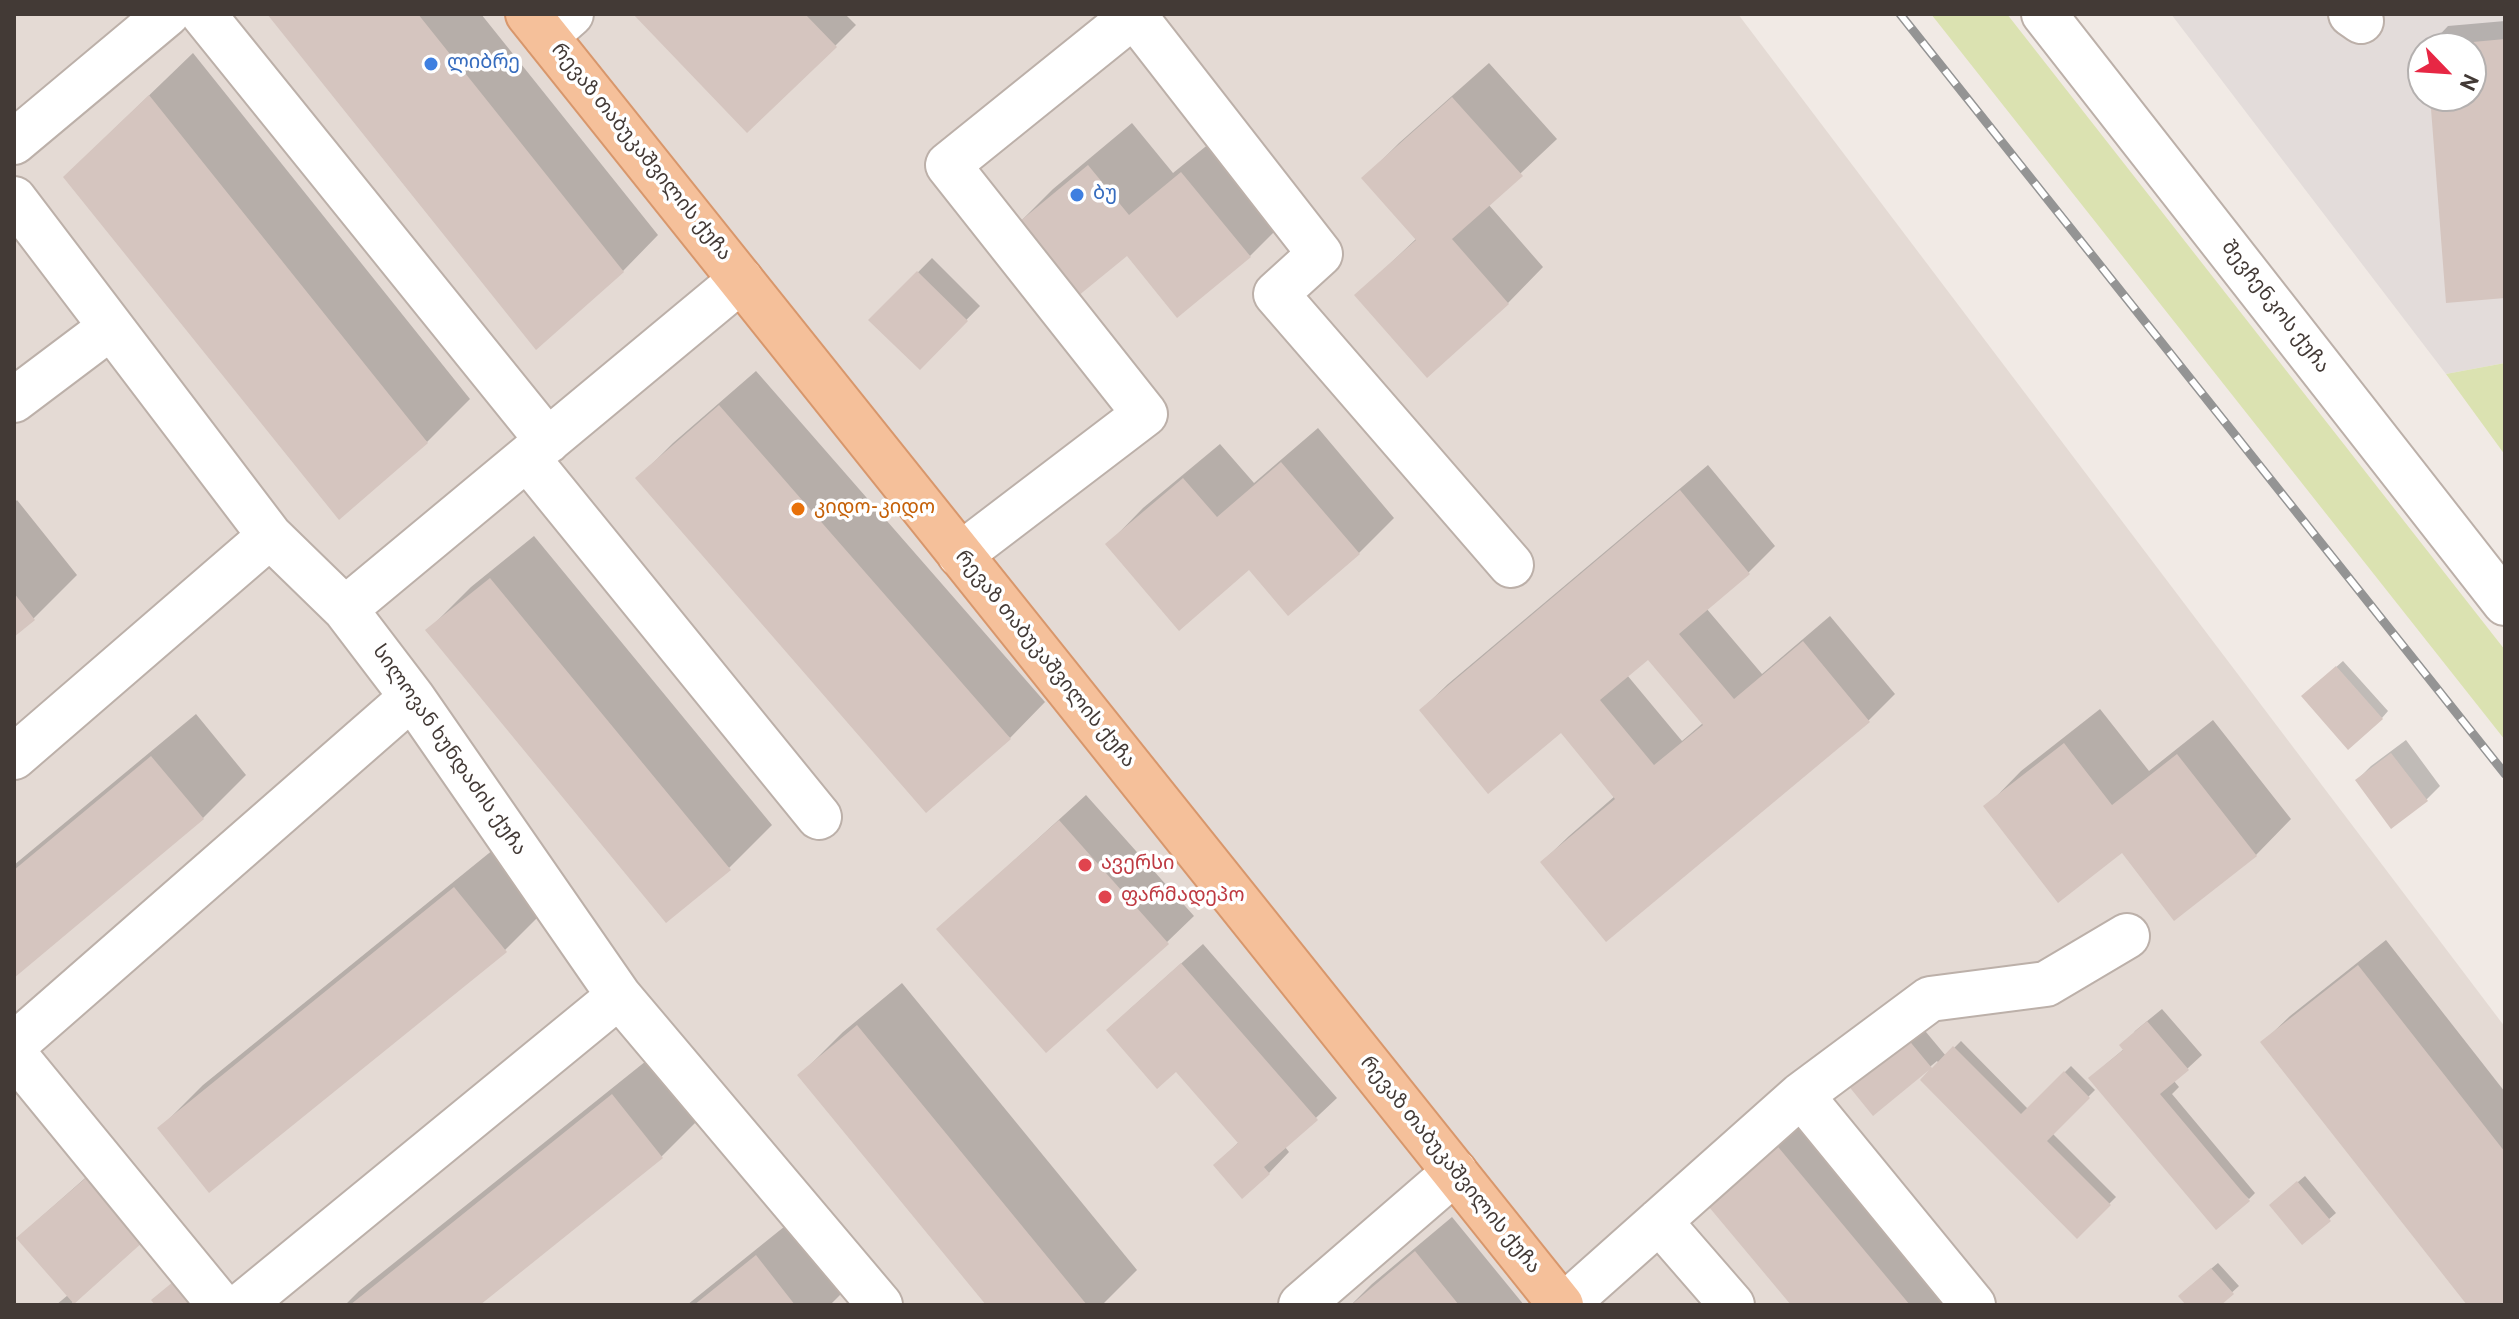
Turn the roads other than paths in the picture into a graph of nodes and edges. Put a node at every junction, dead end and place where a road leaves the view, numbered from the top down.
1 (167, 14) edge
2 (203, 14) edge
3 (2044, 14) edge
4 (1134, 15) edge
5 (548, 21) edge
6 (14, 142) edge
7 (14, 199) edge
8 (741, 280) junction
9 (111, 327) junction
10 (14, 400) edge
11 (538, 449) junction
12 (270, 536) junction
13 (960, 555) junction
14 (1511, 565) dead end
15 (2505, 603) edge
16 (345, 609) junction
17 (412, 697) junction
18 (14, 757) edge
19 (819, 817) dead end
20 (2127, 936) dead end
21 (619, 996) junction
22 (14, 1045) edge
23 (14, 1054) edge
24 (1801, 1095) junction
25 (1455, 1172) junction
26 (1659, 1221) junction
27 (220, 1305) edge
28 (242, 1305) edge
29 (880, 1305) edge
30 (1301, 1305) edge
31 (1563, 1305) edge
32 (1732, 1305) edge
33 (1973, 1305) edge

1 - 6 street
2 - 11 street
3 - 15 street, შევჩენკოს ქუჩა
4 - 13 street
4 - 14 street
5 - 8 main road, რევაზ თაბუკაშვილის ქუჩა
7 - 9 street, სილოვან ხუნდაძის ქუჩა
8 - 11 street
8 - 13 main road, რევაზ თაბუკაშვილის ქუჩა
9 - 10 street
9 - 12 street, სილოვან ხუნდაძის ქუჩა
11 - 16 street
11 - 19 street
12 - 16 street, სილოვან ხუნდაძის ქუჩა
12 - 18 street
13 - 25 main road, რევაზ თაბუკაშვილის ქუჩა
16 - 17 street, სილოვან ხუნდაძის ქუჩა
17 - 21 street, სილოვან ხუნდაძის ქუჩა
17 - 22 street
20 - 24 street
21 - 28 street
21 - 29 street, სილოვან ხუნდაძის ქუჩა
23 - 27 street
24 - 26 street
24 - 33 street
25 - 30 street
25 - 31 main road, რევაზ თაბუკაშვილის ქუჩა
26 - 31 street
26 - 32 street

